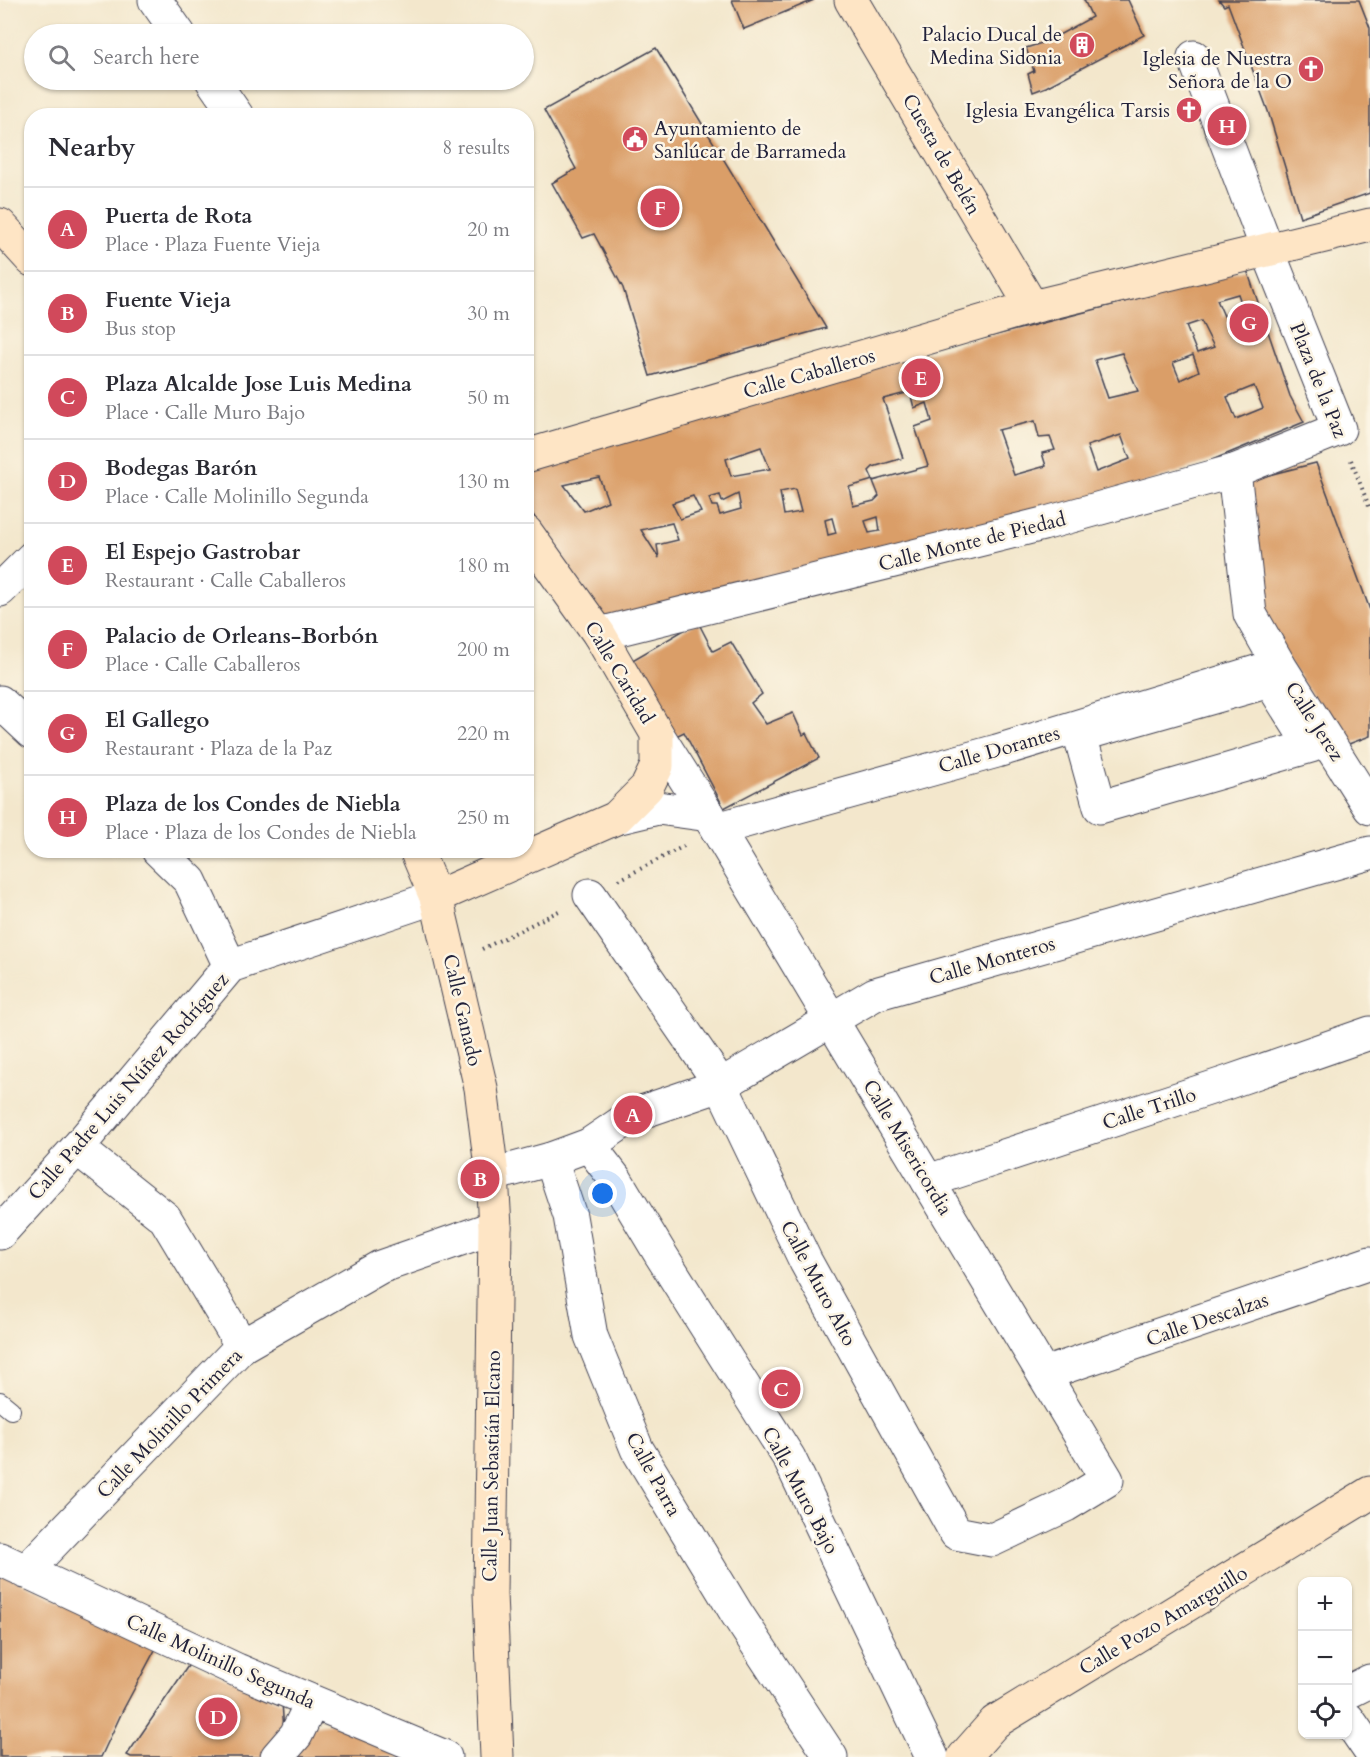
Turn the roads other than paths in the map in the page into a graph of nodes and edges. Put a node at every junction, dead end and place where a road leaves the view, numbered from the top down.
1 (154, 0) edge
2 (851, 0) edge
3 (172, 24) edge
4 (1194, 57) dead end
5 (219, 90) edge
6 (231, 108) edge
7 (0, 225) edge
8 (1370, 225) edge
9 (24, 251) edge
10 (1268, 251) junction
11 (1032, 307) junction
12 (1339, 429) joint
13 (534, 454) edge
14 (1234, 471) junction
15 (534, 543) edge
16 (24, 566) edge
17 (0, 590) edge
18 (600, 634) junction
19 (1279, 665) junction
20 (0, 702) edge
21 (24, 724) edge
22 (657, 734) junction
23 (1311, 746) joint
24 (1370, 808) edge
25 (616, 818) junction
26 (713, 822) junction
27 (1370, 853) edge
28 (534, 854) edge
29 (166, 858) edge
30 (419, 858) edge
31 (525, 858) edge
32 (590, 895) dead end
33 (436, 897) junction
34 (230, 966) junction
35 (831, 1018) junction
36 (1370, 1033) edge
37 (721, 1085) junction
38 (589, 1145) junction
39 (77, 1148) junction
40 (551, 1159) junction
41 (492, 1175) junction
42 (928, 1181) junction
43 (495, 1227) junction
44 (0, 1233) edge
45 (1370, 1263) edge
46 (242, 1346) junction
47 (1044, 1374) junction
48 (1107, 1480) joint
49 (1370, 1493) edge
50 (13, 1566) edge
51 (1370, 1681) edge
52 (1352, 1690) edge
53 (312, 1702) junction
54 (1352, 1726) edge
55 (1370, 1751) edge
56 (277, 1757) edge
57 (445, 1757) edge
58 (497, 1757) edge
59 (831, 1757) edge
60 (932, 1757) edge
61 (963, 1757) edge

1 - 3 street
2 - 11 street, Cuesta de Belén
4 - 10 street, Plaza de la Paz
5 - 6 street
7 - 9 street
8 - 10 street, Calle Caballeros
10 - 11 street, Calle Caballeros
10 - 12 street, Plaza de la Paz
11 - 13 street, Calle Caballeros
12 - 14 street, Calle Monte de Piedad
14 - 18 street, Calle Monte de Piedad
14 - 19 street, Calle Jerez
15 - 18 street, Calle Caridad
16 - 17 street
18 - 22 street, Calle Caridad
19 - 24 street, Calle Jerez
19 - 26 street, Calle Dorantes
20 - 21 street
22 - 25 street
22 - 26 street, Calle Caridad
23 - 23 street
25 - 26 street
25 - 28 street
26 - 35 street, Calle Misericordia
27 - 35 street, Calle Monteros
29 - 34 street
30 - 33 street, Calle Ganado
31 - 33 street
32 - 37 street, Calle Muro Alto
33 - 34 street, Calle Padre Luis Núñez Rodríguez
33 - 41 street, Calle Ganado
34 - 39 street, Calle Padre Luis Núñez Rodríguez
35 - 37 street, Calle Monteros
35 - 42 street, Calle Misericordia
36 - 42 street, Calle Trillo
37 - 38 street, Calle Monteros
37 - 48 street, Calle Muro Alto
38 - 40 street, Calle Monteros
38 - 60 street, Calle Muro Bajo
39 - 44 street, Calle Padre Luis Núñez Rodríguez
39 - 46 street
40 - 41 street, Calle Monteros
40 - 59 street, Calle Parra
41 - 43 street, Calle Juan Sebastián Elcano
42 - 47 street, Calle Misericordia
43 - 46 street, Calle Molinillo Primera
43 - 58 street, Calle Juan Sebastián Elcano
45 - 47 street, Calle Descalzas
46 - 50 street, Calle Molinillo Primera
47 - 48 street, Calle Misericordia
49 - 61 street, Calle Pozo Amarguillo
50 - 53 street, Calle Molinillo Segunda
51 - 52 street
53 - 56 street
53 - 57 street, Calle Molinillo Segunda
54 - 55 street

